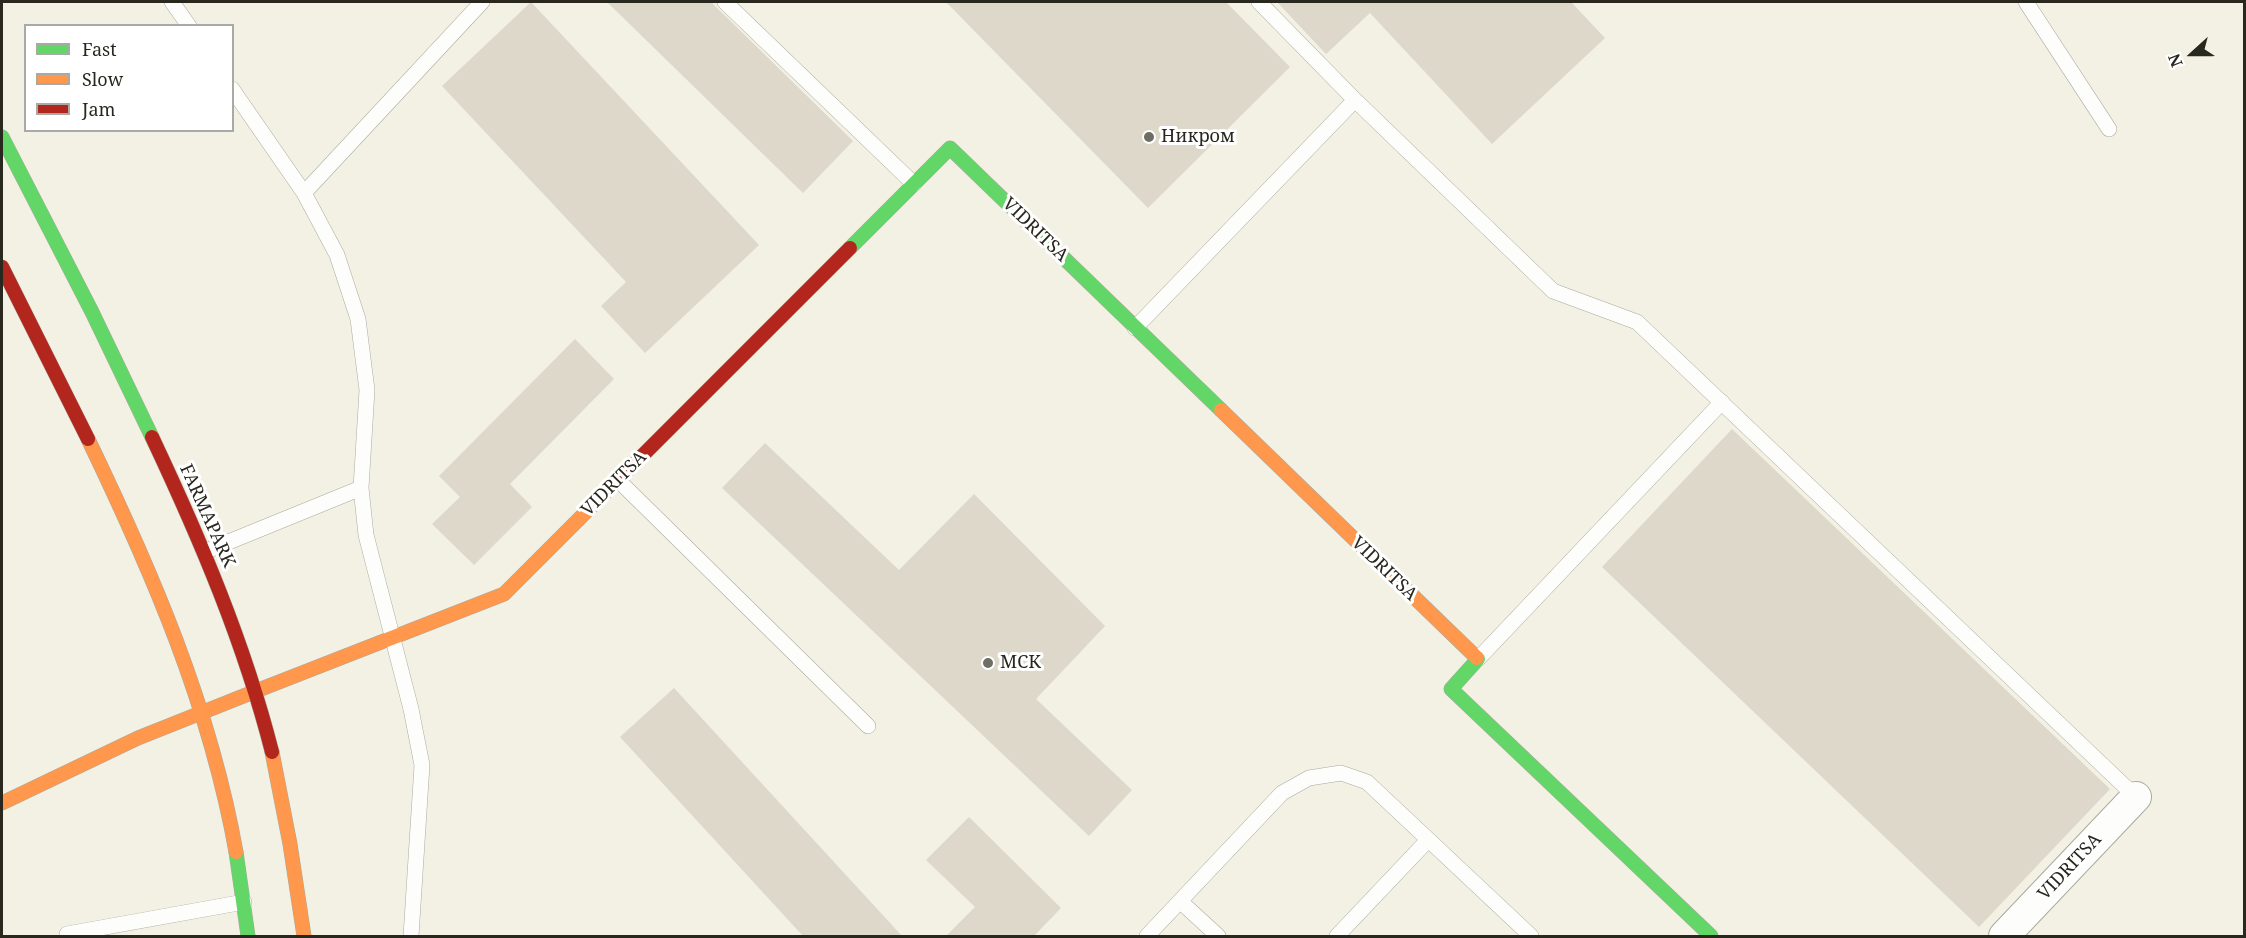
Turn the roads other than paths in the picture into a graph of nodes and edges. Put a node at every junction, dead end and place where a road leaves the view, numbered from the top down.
1 (172, 2) edge
2 (482, 2) edge
3 (725, 2) edge
4 (1259, 2) edge
5 (2026, 2) edge
6 (188, 24) edge
7 (234, 92) edge
8 (1355, 100) junction
9 (2109, 129) dead end
10 (2, 137) edge
11 (914, 184) junction
12 (304, 193) junction
13 (2, 267) edge
14 (1135, 327) junction
15 (1722, 402) junction
16 (618, 480) junction
17 (361, 488) junction
18 (204, 552) junction
19 (393, 639) junction
20 (1478, 659) junction
21 (256, 691) junction
22 (202, 711) junction
23 (868, 726) dead end
24 (2136, 797) joint
25 (2, 803) edge
26 (1428, 840) junction
27 (244, 902) junction
28 (1181, 902) junction
29 (67, 934) dead end
30 (1524, 934) edge
31 (248, 936) edge
32 (304, 936) edge
33 (411, 936) edge
34 (1147, 936) edge
35 (1218, 936) edge
36 (1337, 936) edge
37 (1711, 936) edge
38 (2004, 936) edge

1 - 6 lane
2 - 12 lane
3 - 11 lane
4 - 8 lane
5 - 9 lane
7 - 12 lane
8 - 14 lane
8 - 15 lane
10 - 18 main road, FARMAPARK
11 - 14 main road, VIDRITSA
11 - 16 main road, VIDRITSA
12 - 17 lane
13 - 22 main road
14 - 20 main road, VIDRITSA
15 - 20 lane
15 - 24 lane
16 - 19 main road, VIDRITSA
16 - 23 lane
17 - 18 lane
17 - 19 lane
18 - 21 main road, FARMAPARK
19 - 21 main road, VIDRITSA
19 - 33 lane
20 - 37 main road
21 - 22 main road, VIDRITSA
21 - 32 main road, FARMAPARK
22 - 25 main road, VIDRITSA
22 - 27 main road
24 - 38 street, VIDRITSA
26 - 28 lane
26 - 30 lane
26 - 36 lane
27 - 29 lane
27 - 31 main road
28 - 34 lane
28 - 35 lane

